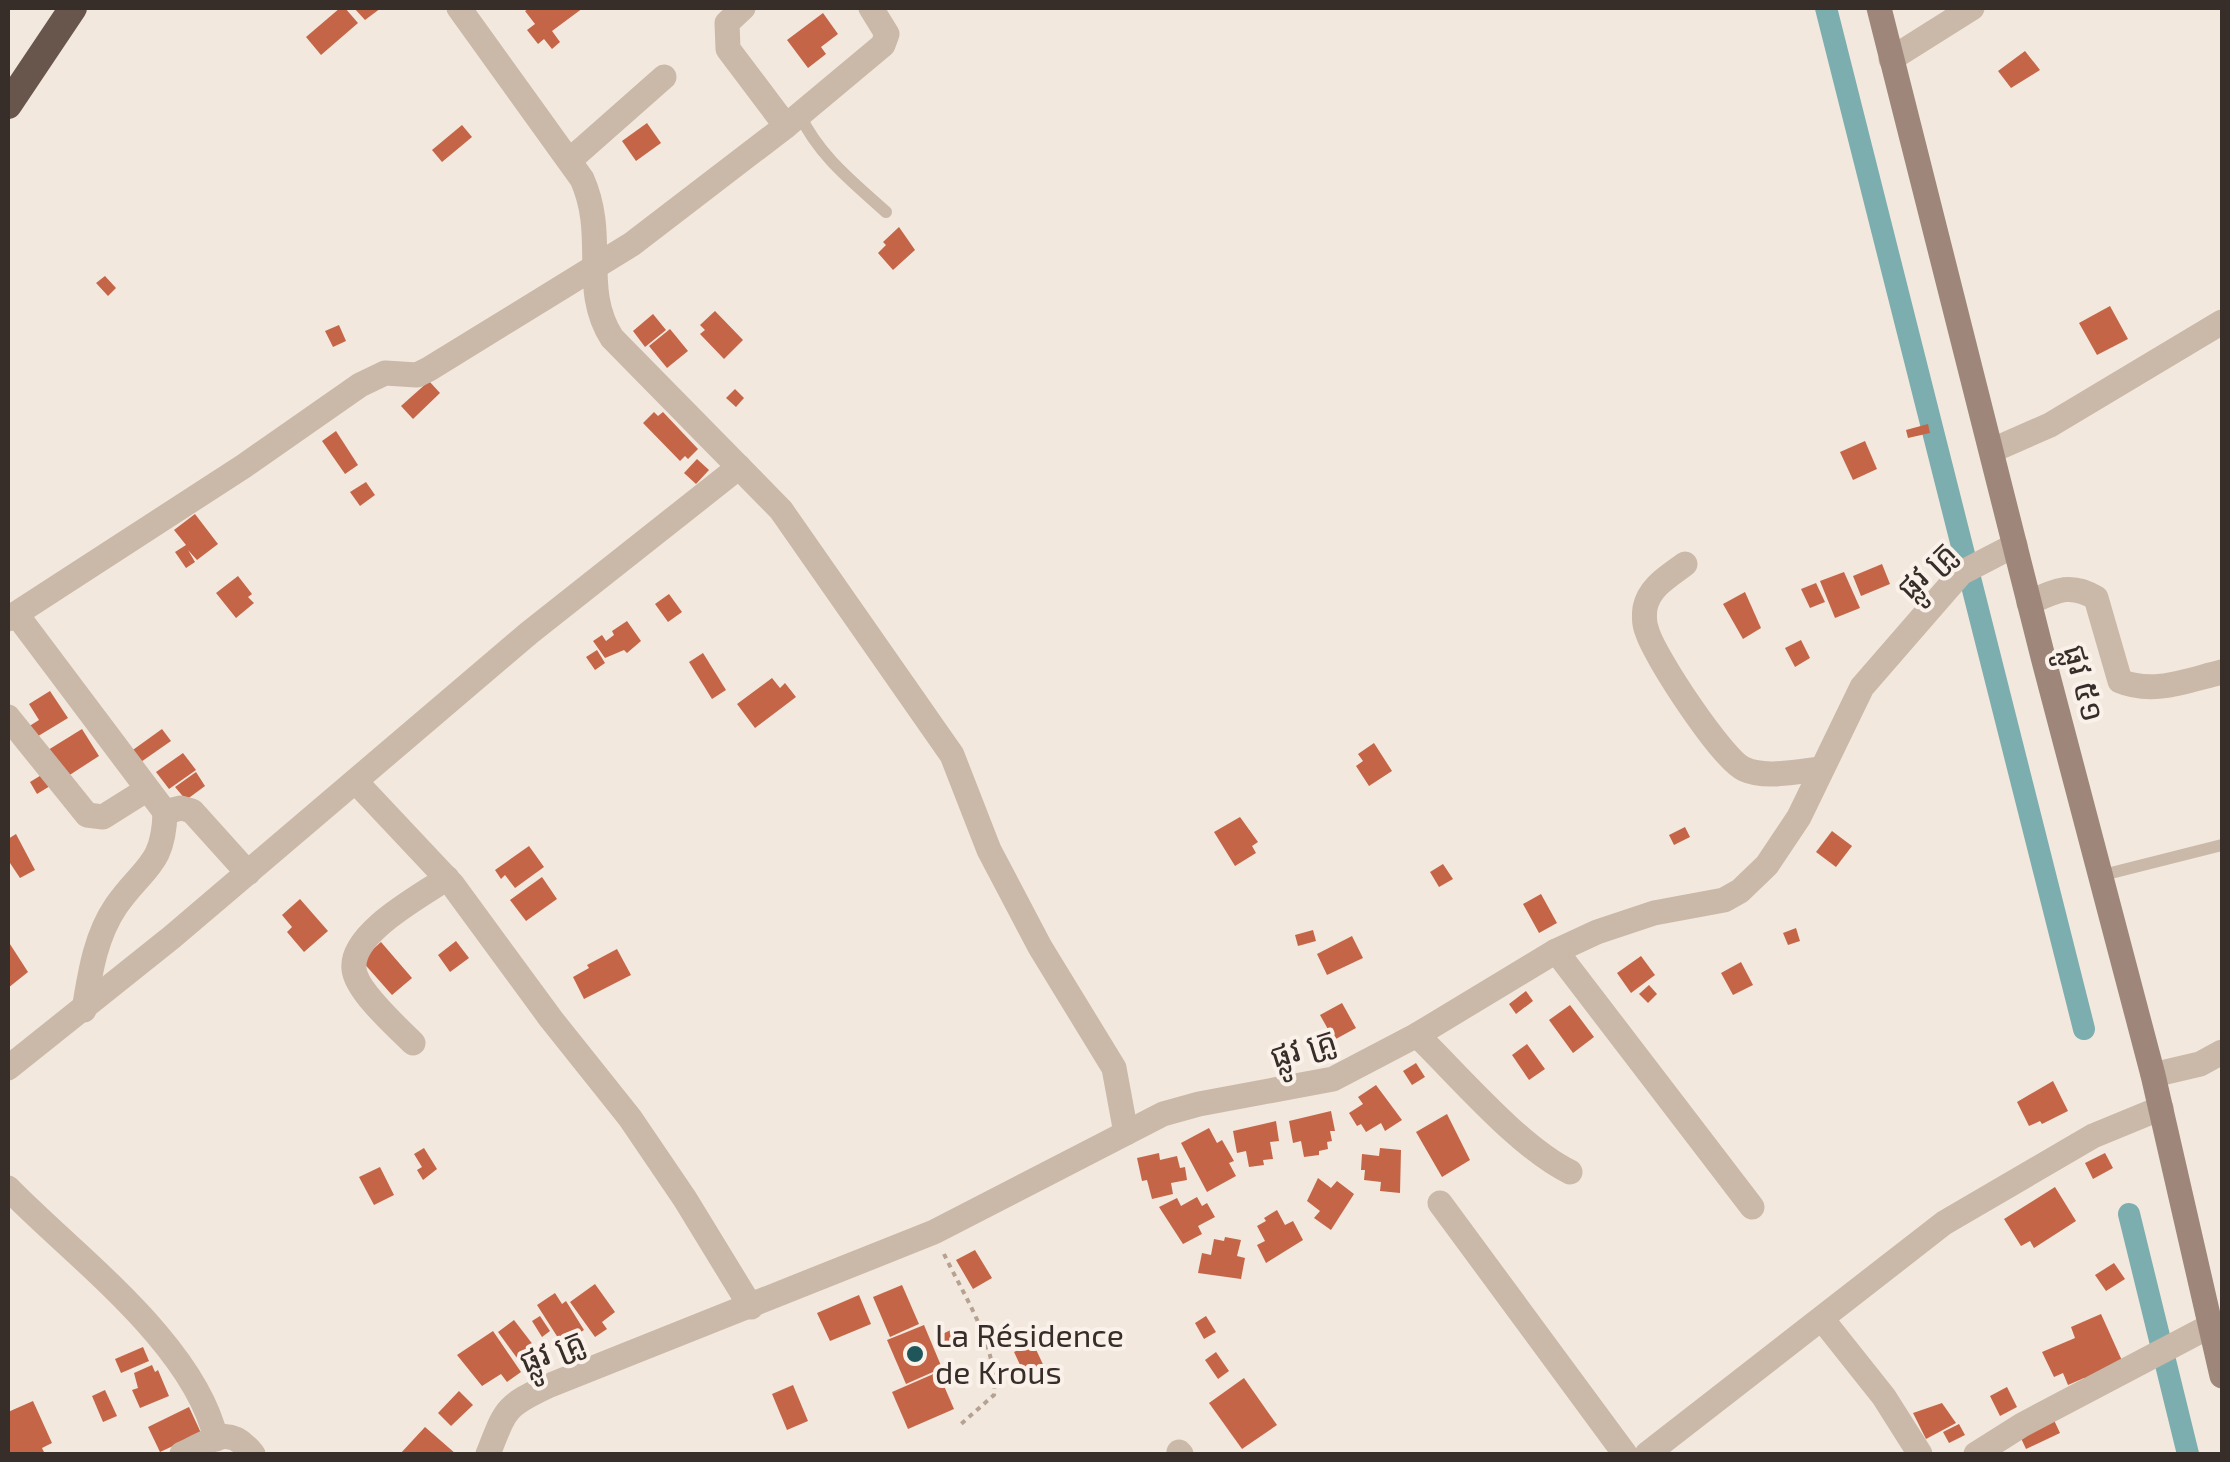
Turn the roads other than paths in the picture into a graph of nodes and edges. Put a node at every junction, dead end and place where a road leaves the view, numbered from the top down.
1 (73, 8) edge
2 (460, 8) edge
3 (743, 8) edge
4 (871, 8) edge
5 (1879, 8) edge
6 (1972, 8) edge
7 (1892, 59) junction
8 (664, 77) dead end
9 (8, 106) edge
10 (793, 120) junction
11 (570, 160) junction
12 (886, 212) dead end
13 (597, 267) junction
14 (2222, 322) edge
15 (1993, 450) junction
16 (739, 468) junction
17 (2006, 548) junction
18 (1685, 564) dead end
19 (2029, 603) junction
20 (12, 617) edge
21 (2222, 672) edge
22 (8, 717) edge
23 (1821, 769) junction
24 (357, 783) junction
25 (146, 790) junction
26 (165, 812) junction
27 (2222, 845) edge
28 (248, 873) junction
29 (2102, 874) junction
30 (447, 878) junction
31 (1556, 951) junction
32 (84, 1010) junction
33 (1417, 1035) junction
34 (413, 1042) dead end
35 (2187, 1065) edge
36 (8, 1068) edge
37 (2161, 1108) junction
38 (1126, 1134) junction
39 (1570, 1172) dead end
40 (8, 1188) edge
41 (1440, 1203) dead end
42 (1752, 1207) dead end
43 (751, 1307) junction
44 (1822, 1319) junction
45 (2207, 1319) edge
46 (2222, 1376) edge
47 (216, 1439) junction
48 (182, 1454) edge
49 (252, 1454) edge
50 (488, 1454) edge
51 (1626, 1454) edge
52 (1648, 1454) edge
53 (1920, 1454) edge
54 (1976, 1454) edge

1 - 9 highway
2 - 11 street
3 - 10 street
4 - 10 street
5 - 7 main road, ផ្លូវ ៥១
6 - 7 street
7 - 15 main road, ផ្លូវ ៥១
8 - 11 street
10 - 12 lane
10 - 13 street
11 - 13 street
13 - 16 street
13 - 20 street
14 - 15 street
15 - 17 main road, ផ្លូវ ៥១
16 - 24 street
16 - 38 street
17 - 19 main road, ផ្លូវ ៥១
17 - 23 street, ផ្លូវ គ្រូ
18 - 23 street
19 - 21 street
19 - 29 main road, ផ្លូវ ៥១
20 - 25 street
22 - 25 street
23 - 31 street, ផ្លូវ គ្រូ
24 - 28 street
24 - 30 street
25 - 26 street
26 - 28 street
26 - 32 street
27 - 29 lane
28 - 32 street
29 - 35 main road, ផ្លូវ ៥១
30 - 34 street
30 - 43 street
31 - 33 street, ផ្លូវ គ្រូ
31 - 42 street
32 - 36 street
33 - 38 street, ផ្លូវ គ្រូ
33 - 39 street
35 - 37 main road, ផ្លូវ ៥១
37 - 44 street
37 - 45 main road, ផ្លូវ ៥១
38 - 43 street, ផ្លូវ គ្រូ
40 - 47 street
41 - 51 street
43 - 50 street, ផ្លូវ គ្រូ
44 - 52 street
44 - 53 street
45 - 46 main road, ផ្លូវ ៥១
45 - 54 street
47 - 48 street
47 - 49 street

